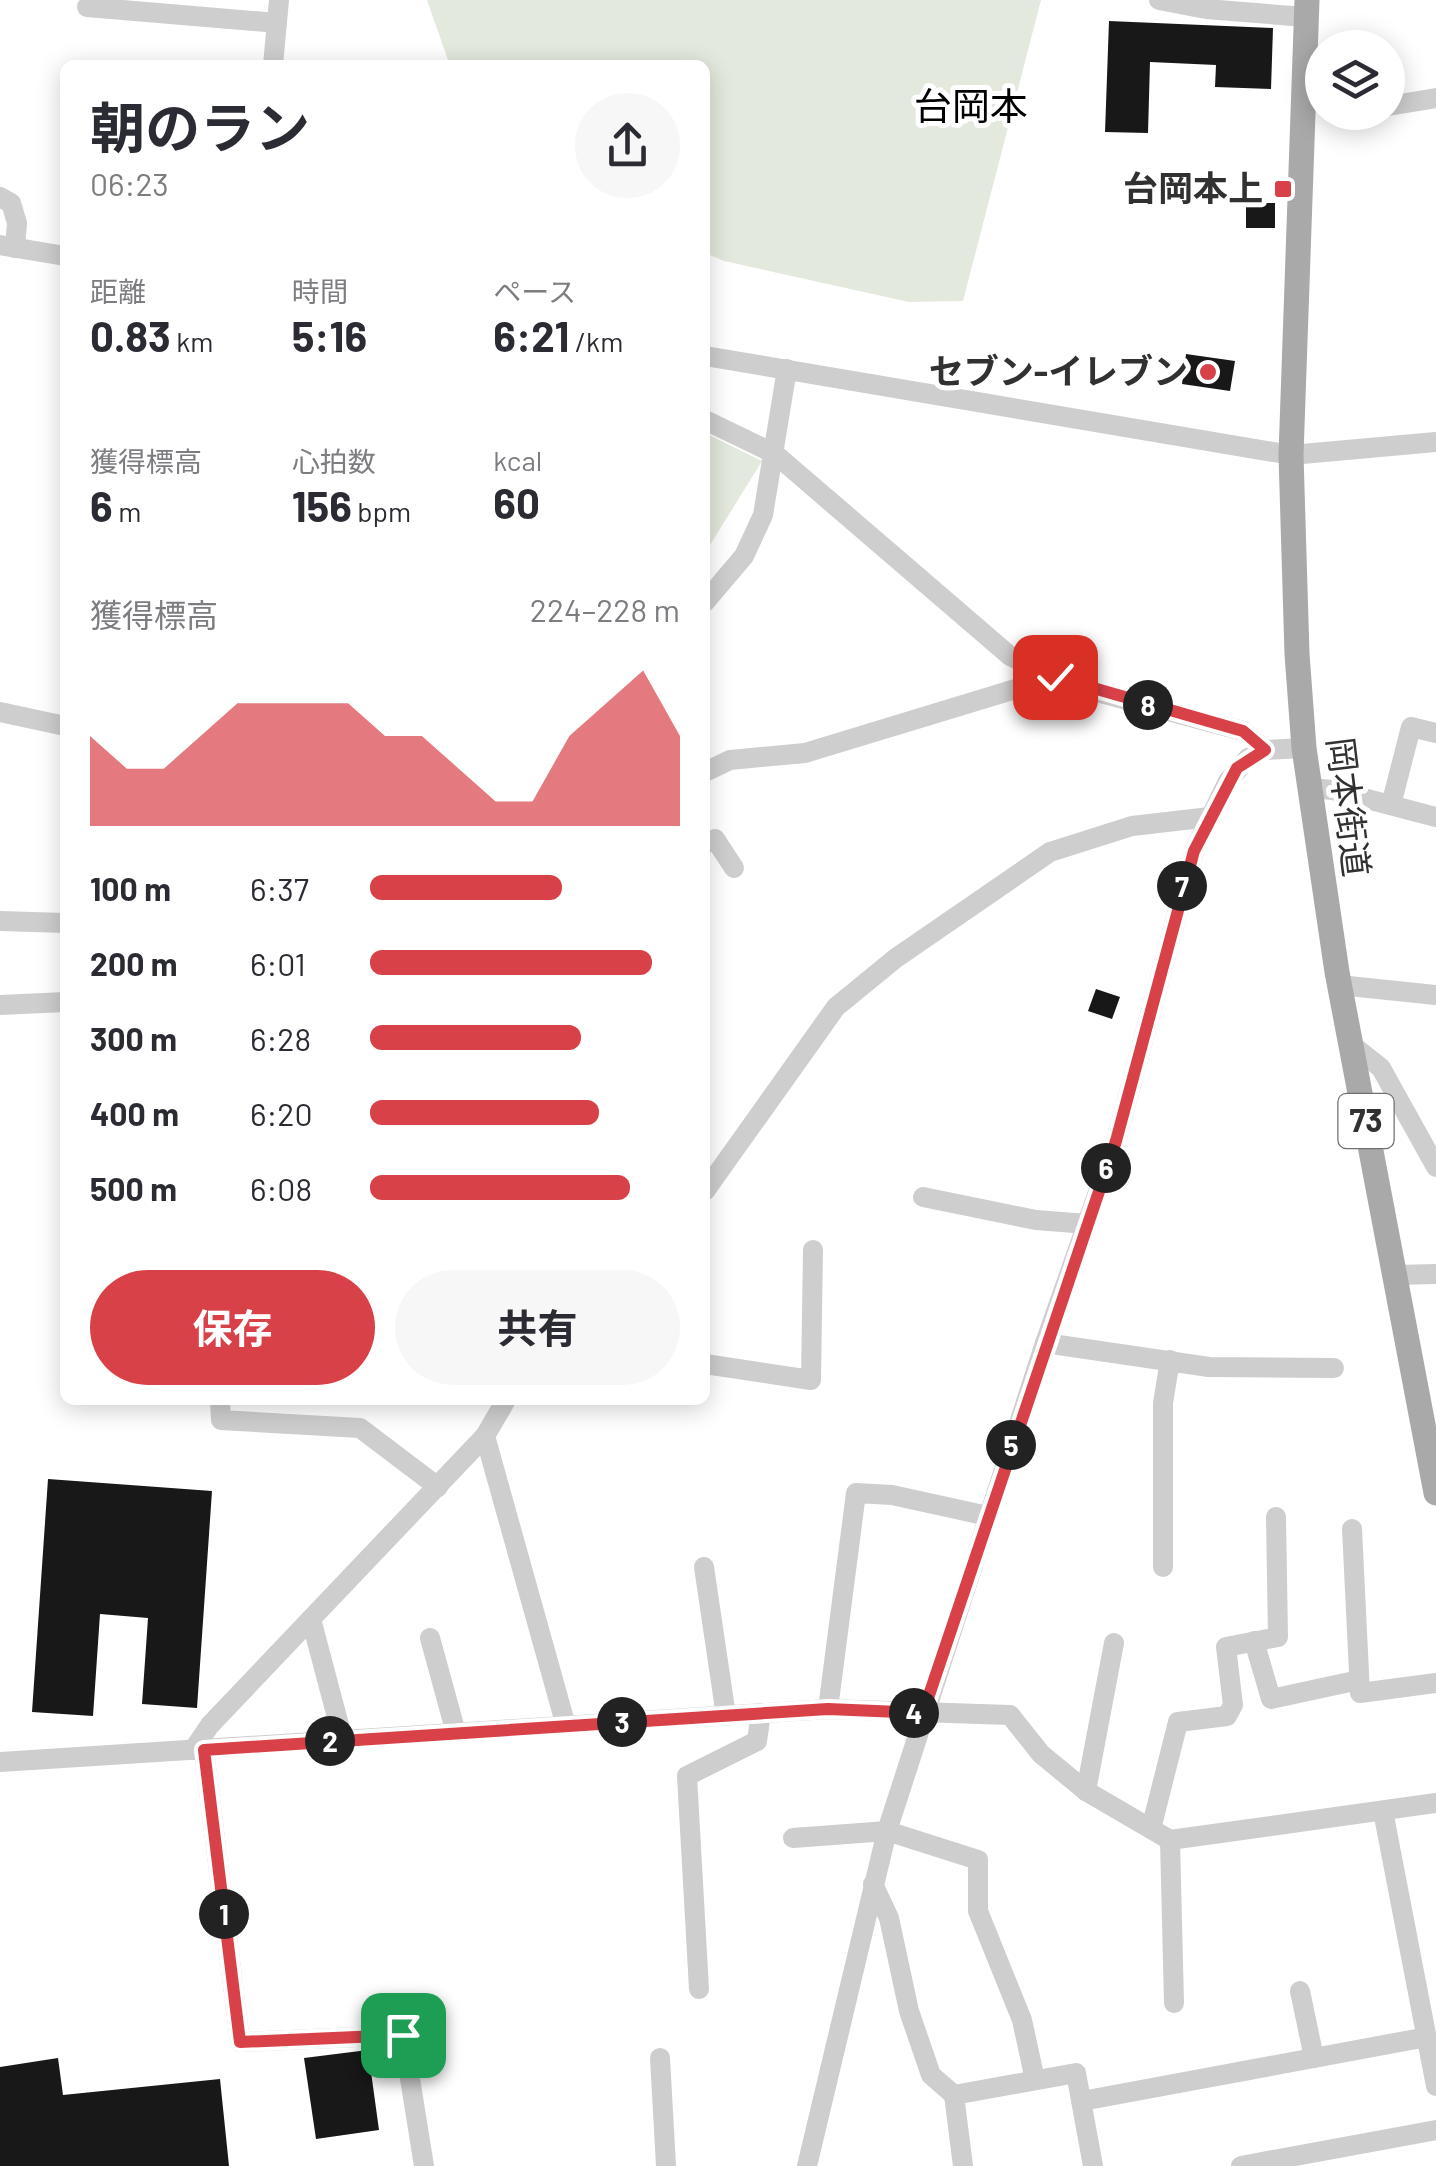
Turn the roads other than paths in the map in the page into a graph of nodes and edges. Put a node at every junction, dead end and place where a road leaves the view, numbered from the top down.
1 (279, 0) edge
2 (1159, 0) edge
3 (86, 7) dead end
4 (1306, 8) edge
5 (277, 23) junction
6 (273, 60) edge
7 (1436, 98) edge
8 (1405, 103) edge
9 (1311, 130) edge
10 (0, 197) edge
11 (8, 247) edge
12 (60, 255) edge
13 (710, 357) edge
14 (786, 370) junction
15 (710, 422) edge
16 (1436, 442) edge
17 (775, 454) junction
18 (1291, 455) junction
19 (710, 595) edge
20 (1055, 677) junction
21 (0, 712) edge
22 (60, 725) edge
23 (1436, 733) edge
24 (1304, 748) junction
25 (1265, 750) junction
26 (710, 770) edge
27 (1308, 788) junction
28 (1391, 805) junction
29 (1436, 816) edge
30 (1210, 817) junction
31 (710, 841) edge
32 (734, 868) dead end
33 (0, 922) edge
34 (60, 923) edge
35 (1339, 984) junction
36 (1436, 995) edge
37 (60, 1002) edge
38 (0, 1005) edge
39 (1350, 1044) junction
40 (1436, 1168) edge
41 (710, 1184) edge
42 (923, 1197) dead end
43 (1086, 1224) junction
44 (813, 1250) dead end
45 (1436, 1274) edge
46 (1396, 1275) junction
47 (1045, 1343) junction
48 (1170, 1360) junction
49 (710, 1365) edge
50 (1334, 1368) dead end
51 (220, 1405) edge
52 (503, 1405) edge
53 (486, 1436) junction
54 (1435, 1478) edge
55 (438, 1487) junction
56 (988, 1516) junction
57 (1276, 1516) dead end
58 (1352, 1529) dead end
59 (1163, 1567) dead end
60 (704, 1568) dead end
61 (311, 1619) junction
62 (430, 1638) dead end
63 (1254, 1641) junction
64 (1114, 1643) dead end
65 (1359, 1680) junction
66 (1436, 1683) edge
67 (828, 1709) junction
68 (762, 1713) junction
69 (923, 1713) junction
70 (726, 1716) junction
71 (566, 1726) junction
72 (456, 1733) junction
73 (343, 1740) junction
74 (198, 1750) junction
75 (0, 1762) edge
76 (1086, 1792) junction
77 (1436, 1803) edge
78 (1383, 1810) junction
79 (1151, 1829) junction
80 (887, 1831) junction
81 (793, 1838) dead end
82 (1170, 1840) junction
83 (873, 1884) junction
84 (699, 1988) dead end
85 (1300, 1990) dead end
86 (1174, 2002) dead end
87 (1427, 2037) junction
88 (660, 2058) dead end
89 (1314, 2058) junction
90 (1035, 2080) junction
91 (1436, 2086) edge
92 (954, 2095) junction
93 (1082, 2102) junction
94 (1436, 2130) edge
95 (424, 2166) edge
96 (666, 2166) edge
97 (807, 2166) edge
98 (963, 2166) edge
99 (1093, 2166) edge
100 (1241, 2166) edge

1 - 5 street
2 - 4 street
3 - 5 street
5 - 6 street
7 - 8 street
9 - 18 main road, 岡本街道 / 73
10 - 11 street
11 - 12 street
13 - 14 street
14 - 17 street
14 - 18 street
15 - 17 street
16 - 18 street
17 - 19 street
17 - 20 street
18 - 24 main road, 岡本街道 / 73
20 - 25 street
20 - 26 street
21 - 22 street
23 - 28 street
24 - 25 street
24 - 27 main road, 岡本街道 / 73
25 - 30 street
27 - 28 street
27 - 35 main road, 岡本街道 / 73
28 - 29 street
30 - 41 street
30 - 43 street
31 - 32 street
33 - 34 street
35 - 36 street
35 - 39 main road, 岡本街道 / 73
37 - 38 street
39 - 40 street
39 - 46 main road, 岡本街道 / 73
42 - 43 street
43 - 47 street
44 - 49 street
45 - 46 street
46 - 54 main road, 岡本街道 / 73
47 - 48 street
47 - 56 street
48 - 50 street
48 - 59 street
51 - 55 street
52 - 53 street
53 - 55 street
53 - 71 street
55 - 61 street
56 - 67 street
56 - 69 street
57 - 63 street
58 - 65 street
60 - 70 street
61 - 73 street
61 - 74 street
62 - 72 street
63 - 65 street
63 - 79 street
64 - 76 street
65 - 66 street
67 - 68 street
67 - 69 street
68 - 70 street
68 - 84 street
69 - 76 street
69 - 80 street
70 - 71 street
71 - 72 street
72 - 73 street
73 - 74 street
74 - 75 street
74 - 95 street
76 - 79 street
77 - 78 street
78 - 82 street
78 - 87 street
79 - 82 street
80 - 81 street
80 - 83 street
80 - 90 street
82 - 86 street
83 - 92 street
83 - 97 street
85 - 89 street
87 - 89 street
87 - 91 street
88 - 96 street
89 - 93 street
90 - 92 street
90 - 93 street
92 - 98 street
93 - 99 street
94 - 100 street

